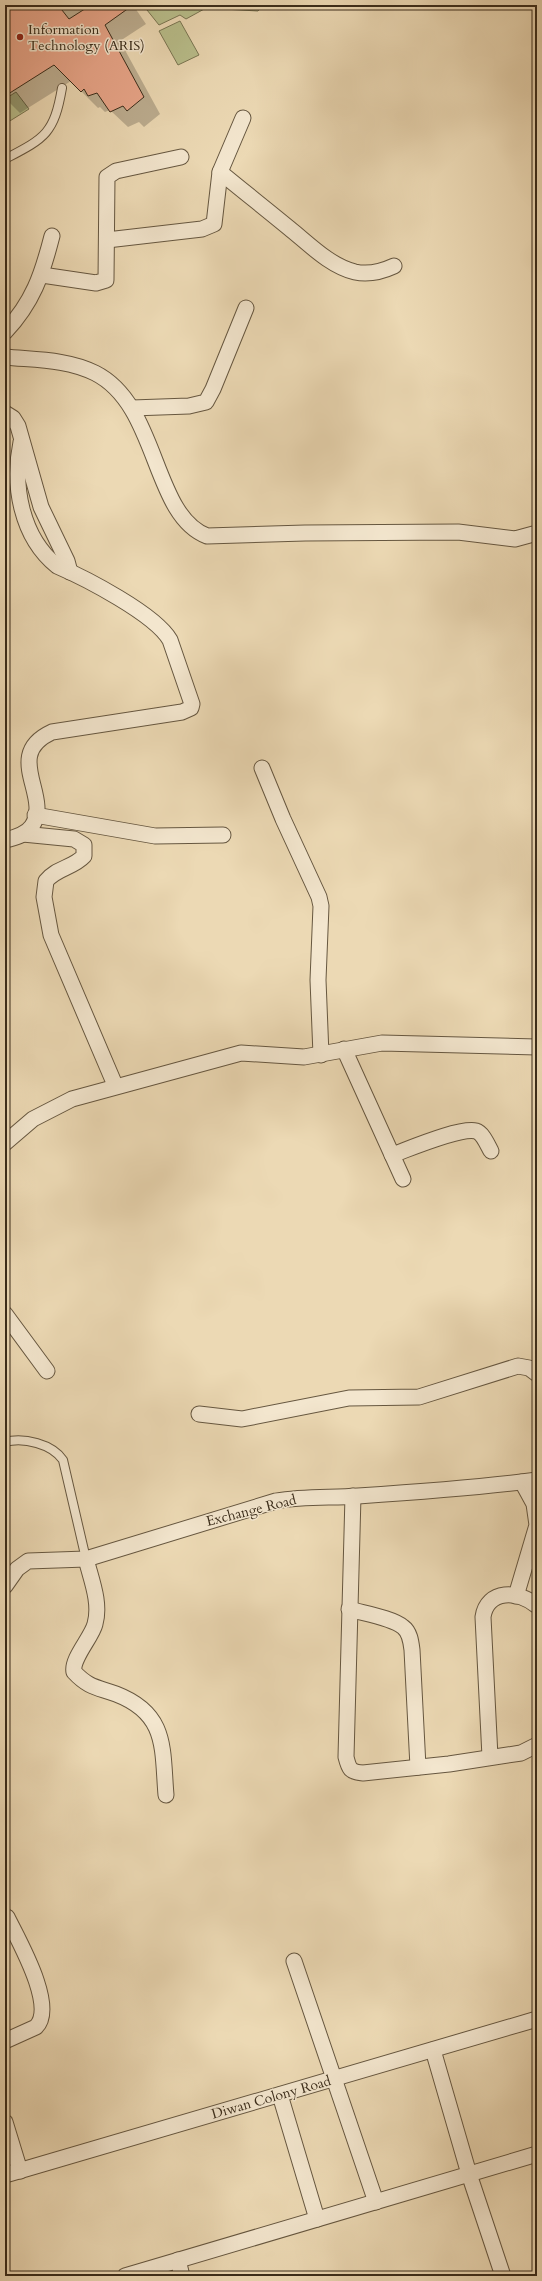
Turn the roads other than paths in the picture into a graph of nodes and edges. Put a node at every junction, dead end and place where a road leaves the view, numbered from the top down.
1 (62, 88) dead end
2 (243, 118) dead end
3 (181, 157) dead end
4 (5, 159) edge
5 (220, 172) junction
6 (52, 236) dead end
7 (107, 240) junction
8 (394, 266) dead end
9 (42, 275) junction
10 (246, 308) dead end
11 (5, 332) edge
12 (5, 357) edge
13 (132, 408) junction
14 (5, 413) edge
15 (537, 533) edge
16 (262, 768) dead end
17 (35, 816) junction
18 (23, 834) junction
19 (223, 835) dead end
20 (5, 840) edge
21 (537, 1047) edge
22 (344, 1049) junction
23 (320, 1055) junction
24 (115, 1085) junction
25 (5, 1143) edge
26 (491, 1151) dead end
27 (392, 1155) junction
28 (403, 1179) dead end
29 (5, 1314) edge
30 (47, 1371) dead end
31 (537, 1374) edge
32 (199, 1414) dead end
33 (5, 1442) edge
34 (537, 1480) edge
35 (522, 1482) junction
36 (353, 1496) junction
37 (86, 1559) junction
38 (5, 1586) edge
39 (516, 1596) junction
40 (537, 1606) edge
41 (349, 1609) junction
42 (535, 1751) edge
43 (490, 1757) junction
44 (418, 1767) junction
45 (166, 1796) dead end
46 (7, 1917) dead end
47 (294, 1961) dead end
48 (537, 2019) edge
49 (5, 2040) edge
50 (433, 2050) junction
51 (335, 2079) junction
52 (280, 2095) junction
53 (5, 2122) edge
54 (537, 2154) edge
55 (20, 2171) junction
56 (469, 2174) junction
57 (5, 2175) edge
58 (376, 2202) junction
59 (317, 2219) junction
60 (178, 2260) junction
61 (125, 2276) edge
62 (182, 2276) edge
63 (503, 2276) edge

1 - 4 lane
2 - 5 street
3 - 7 street
5 - 7 street
5 - 8 street
6 - 9 street
7 - 9 street
9 - 11 street
10 - 13 street
12 - 13 street
13 - 15 street
14 - 17 street
16 - 23 street
17 - 18 street
17 - 19 street
18 - 20 street
18 - 24 street
21 - 22 street
22 - 23 street
22 - 27 street
23 - 24 street
24 - 25 street
26 - 27 street
27 - 28 street
29 - 30 street
31 - 32 street
33 - 37 lane
34 - 35 street, Exchange Road
35 - 36 street, Exchange Road
35 - 39 street
36 - 37 street, Exchange Road
36 - 41 street
37 - 38 street, Exchange Road
37 - 45 street
39 - 40 street
39 - 43 street
41 - 44 street
41 - 44 street
42 - 43 street
43 - 44 street
46 - 49 street
47 - 51 street
48 - 50 street, Diwan Colony Road
50 - 51 street, Diwan Colony Road
50 - 56 street
51 - 52 street, Diwan Colony Road
51 - 58 street
52 - 55 street, Diwan Colony Road
52 - 59 street
53 - 55 street
54 - 56 street
55 - 57 street, Diwan Colony Road
56 - 58 street
56 - 63 street
58 - 59 street
59 - 60 street
60 - 61 street
60 - 62 street

